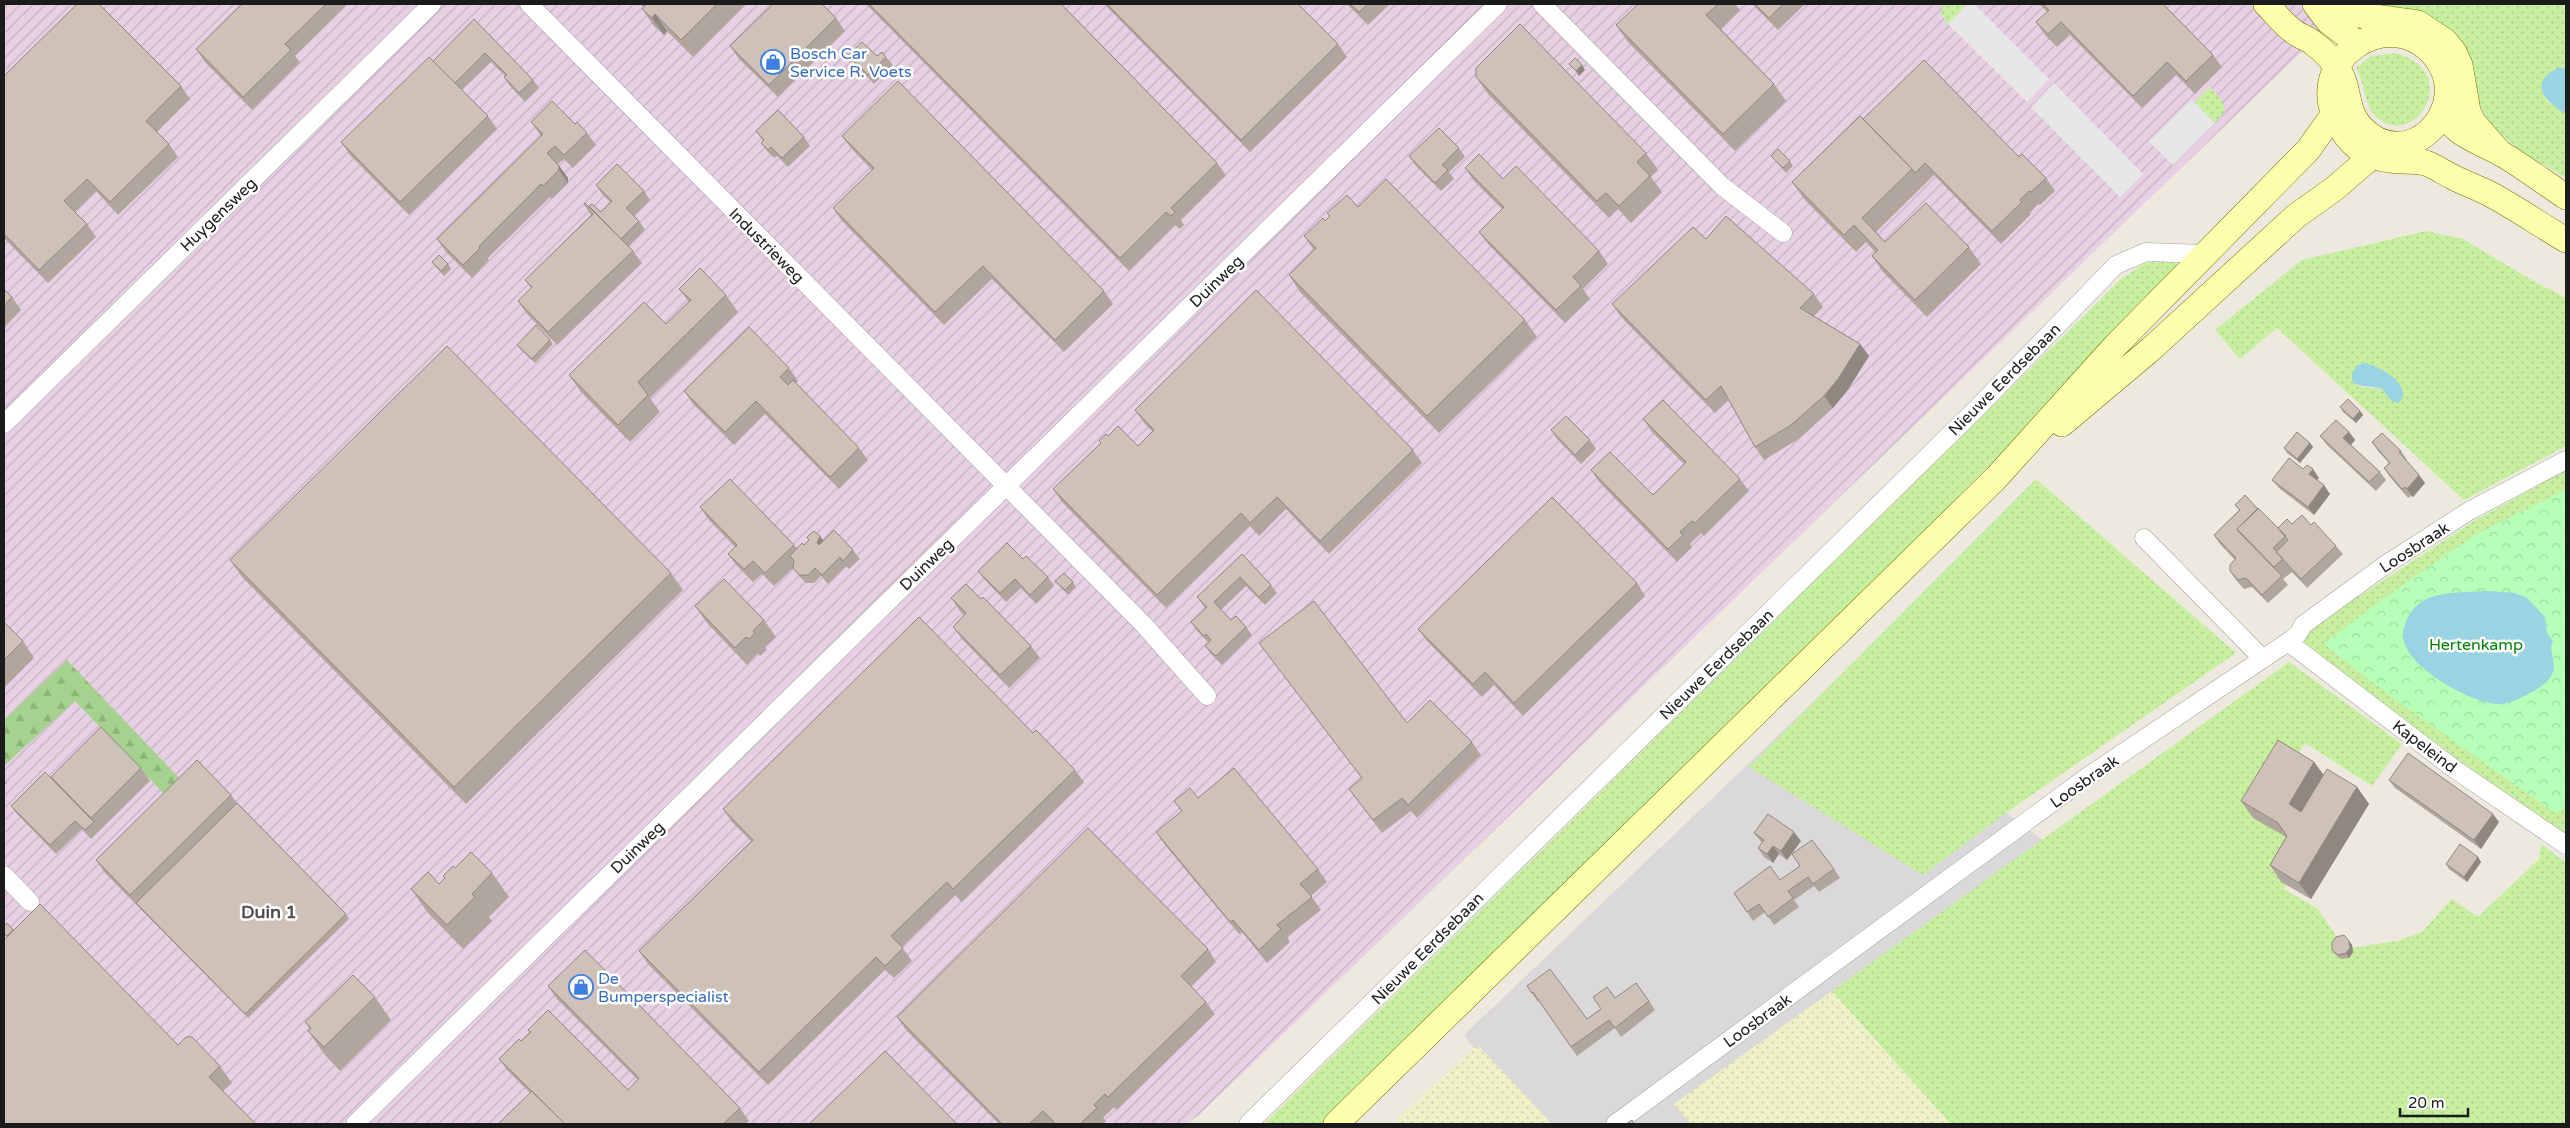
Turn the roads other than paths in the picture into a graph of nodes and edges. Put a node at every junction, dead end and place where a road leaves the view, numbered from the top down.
1 (432, 4) edge
2 (529, 4) edge
3 (1498, 4) edge
4 (1542, 4) edge
5 (2266, 4) edge
6 (2315, 4) edge
7 (2327, 4) edge
8 (2358, 44) junction
9 (2333, 75) junction
10 (2442, 113) junction
11 (2333, 116) junction
12 (2368, 148) junction
13 (2413, 151) junction
14 (2501, 154) junction
15 (2566, 197) edge
16 (1783, 233) dead end
17 (2566, 240) edge
18 (2206, 254) junction
19 (4, 424) edge
20 (2566, 460) edge
21 (1996, 478) junction
22 (1004, 487) junction
23 (2144, 538) dead end
24 (2288, 642) junction
25 (2263, 659) junction
26 (1208, 696) dead end
27 (2566, 845) edge
28 (4, 875) edge
29 (30, 902) dead end
30 (355, 1124) edge
31 (1248, 1124) edge
32 (1336, 1124) edge
33 (1616, 1124) edge

1 - 19 street, Huygensweg
2 - 22 street, Industrieweg
3 - 22 street, Duinweg
4 - 16 street
5 - 9 main road
6 - 8 main road
7 - 14 main road
8 - 9 main road
8 - 10 main road
9 - 11 main road
9 - 12 main road
10 - 13 main road
10 - 14 main road
11 - 12 main road
11 - 18 main road
12 - 13 main road
12 - 21 main road
13 - 17 main road
14 - 15 main road
18 - 21 main road
18 - 31 street, Nieuwe Eerdsebaan
20 - 24 street, Loosbraak
21 - 32 main road
22 - 26 street, Industrieweg
22 - 30 street, Duinweg
23 - 25 street
24 - 25 street, Loosbraak
24 - 27 street, Kapeleind
25 - 33 street, Loosbraak
28 - 29 street

